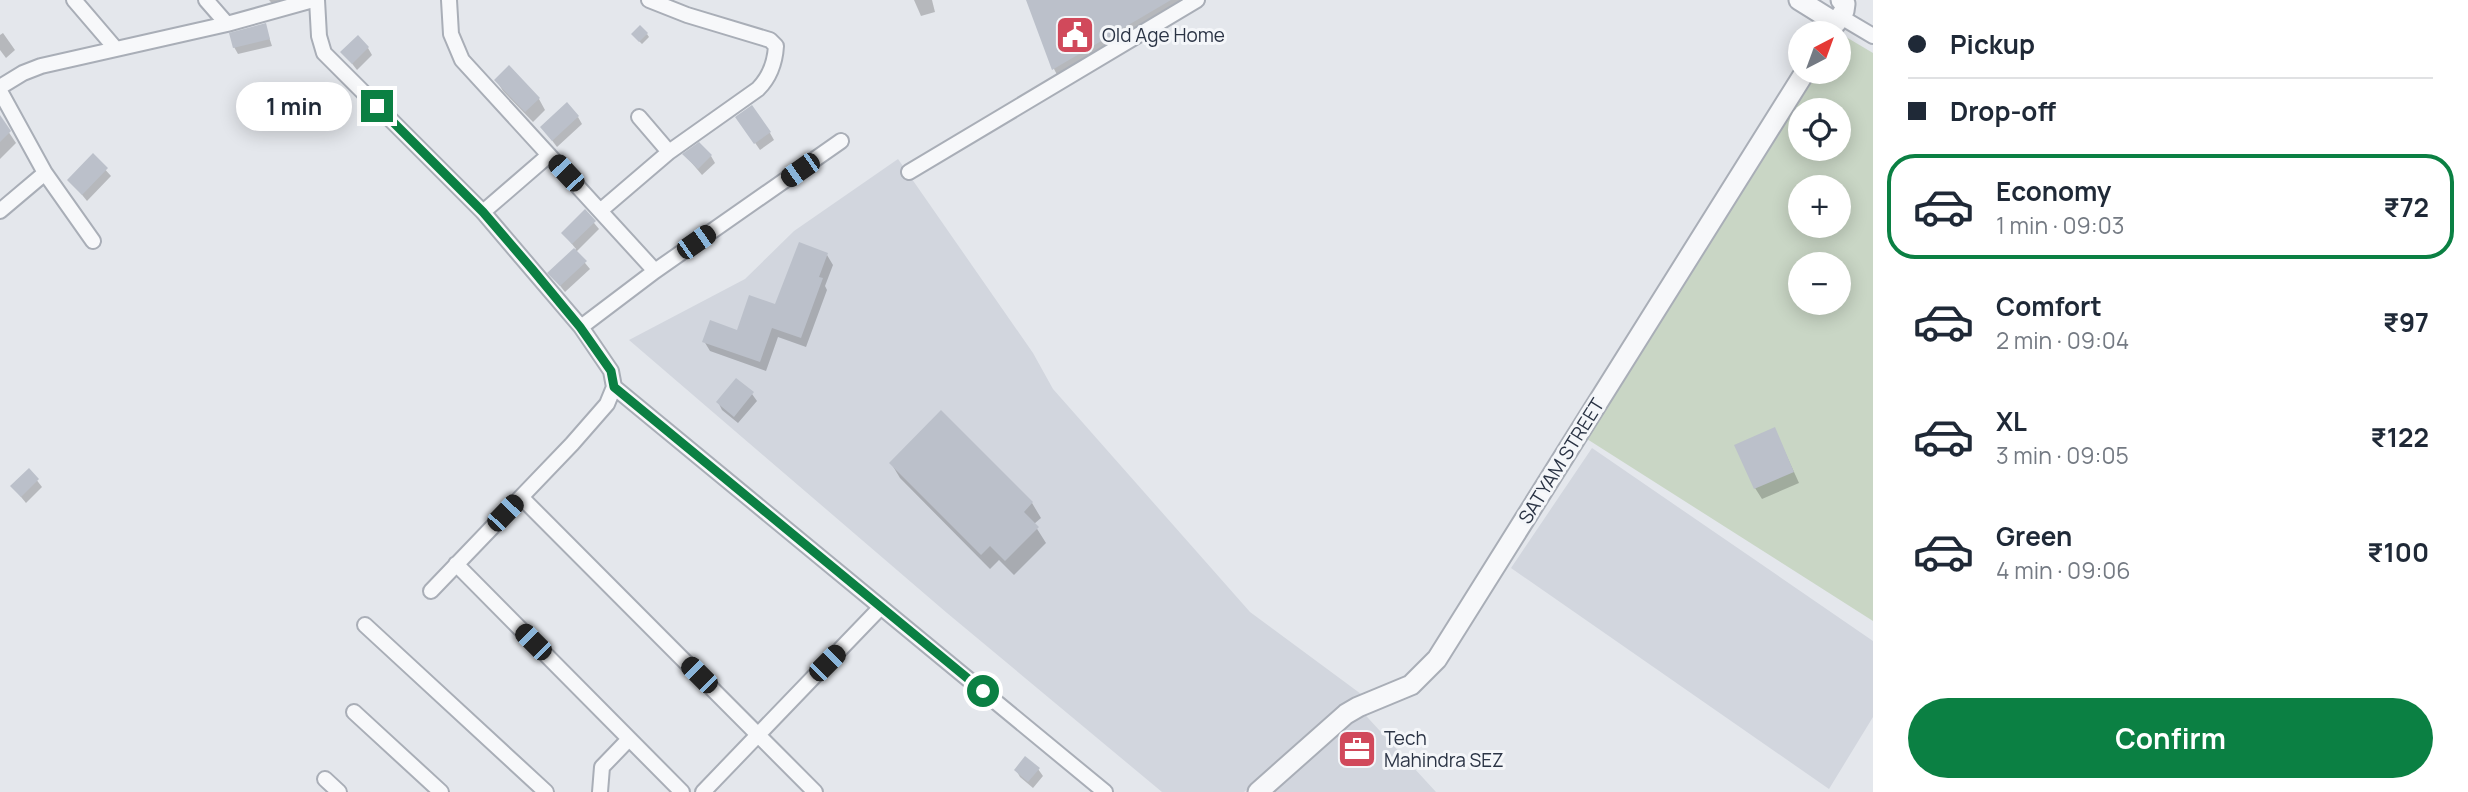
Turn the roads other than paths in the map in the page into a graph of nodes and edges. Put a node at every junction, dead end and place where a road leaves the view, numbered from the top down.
1 (74, 0) edge
2 (206, 0) edge
3 (315, 0) edge
4 (449, 0) edge
5 (649, 0) edge
6 (1197, 0) edge
7 (1799, 0) edge
8 (1837, 18) edge
9 (227, 24) junction
10 (1873, 36) edge
11 (116, 49) junction
12 (1797, 84) edge
13 (0, 89) edge
14 (639, 117) dead end
15 (841, 141) dead end
16 (669, 152) junction
17 (549, 155) junction
18 (909, 172) dead end
19 (45, 173) junction
20 (0, 211) edge
21 (600, 211) junction
22 (483, 212) junction
23 (93, 241) dead end
24 (655, 271) junction
25 (580, 327) junction
26 (614, 387) junction
27 (522, 497) junction
28 (456, 564) junction
29 (431, 590) dead end
30 (881, 607) junction
31 (365, 625) dead end
32 (354, 712) dead end
33 (758, 734) junction
34 (629, 739) junction
35 (325, 779) dead end
36 (339, 792) edge
37 (441, 792) edge
38 (546, 792) edge
39 (600, 792) edge
40 (682, 792) edge
41 (703, 792) edge
42 (815, 792) edge
43 (1105, 792) edge
44 (1258, 792) edge

1 - 11 street
2 - 9 street
3 - 9 street
3 - 22 street
4 - 17 street
5 - 16 street
6 - 18 street
7 - 8 street
8 - 10 street
9 - 11 street
11 - 13 street
12 - 44 street, SATYAM STREET
13 - 19 street
14 - 16 street
15 - 24 street
16 - 21 street
17 - 21 street
17 - 22 street
19 - 20 street
19 - 23 street
21 - 24 street
22 - 25 street
24 - 25 street
25 - 26 street
26 - 27 street
26 - 30 street
27 - 28 street
27 - 33 street
28 - 29 street
28 - 34 street
30 - 33 street
30 - 43 street
31 - 38 street
32 - 37 street
33 - 41 street
33 - 42 street
34 - 39 street
34 - 40 street
35 - 36 street

